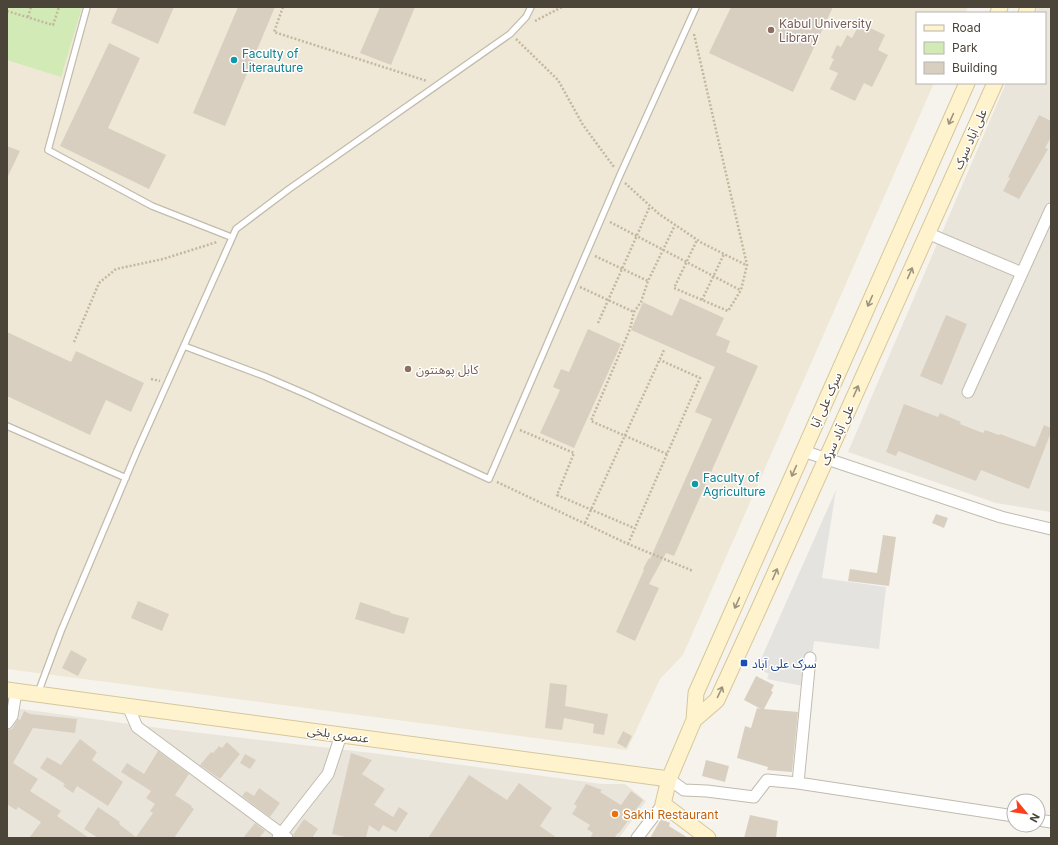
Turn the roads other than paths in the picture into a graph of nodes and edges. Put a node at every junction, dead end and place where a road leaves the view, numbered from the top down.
1 (87, 7) edge
2 (531, 7) edge
3 (696, 7) edge
4 (967, 84) edge
5 (995, 84) edge
6 (1051, 209) edge
7 (928, 233) junction
8 (231, 237) junction
9 (1022, 273) junction
10 (184, 346) junction
11 (968, 392) dead end
12 (7, 426) edge
13 (803, 450) junction
14 (827, 458) junction
15 (126, 478) junction
16 (1051, 528) edge
17 (810, 658) dead end
18 (12, 691) edge
19 (37, 694) junction
20 (128, 706) junction
21 (694, 720) junction
22 (7, 723) edge
23 (342, 735) junction
24 (669, 779) junction
25 (798, 783) junction
26 (663, 804) junction
27 (1006, 815) edge
28 (282, 837) edge
29 (637, 838) edge
30 (708, 838) edge

1 - 8 lane
2 - 8 lane
3 - 10 lane
4 -> 13 street, سرک علی آبا
5 - 7 street, علی آباد سړک
6 - 9 street
7 - 9 street
14 -> 7 street, علی آباد سړک
8 - 10 lane
9 - 11 street
10 - 15 lane
12 - 15 lane
13 - 14 street
13 -> 21 street, سرک علی آبا
14 - 16 street
21 -> 14 street, علی آباد سړک
15 - 19 lane
17 - 25 street
18 - 19 street, عنصری بلخی
18 - 22 street
19 - 20 street, عنصری بلخی
20 - 23 street, عنصری بلخی
20 - 28 street
21 - 24 street, علی آباد سړک
23 - 24 street, عنصری بلخی
23 - 28 street
24 - 25 street
24 - 26 street, علی آباد سړک
25 - 27 street
26 - 29 street
26 - 30 street

